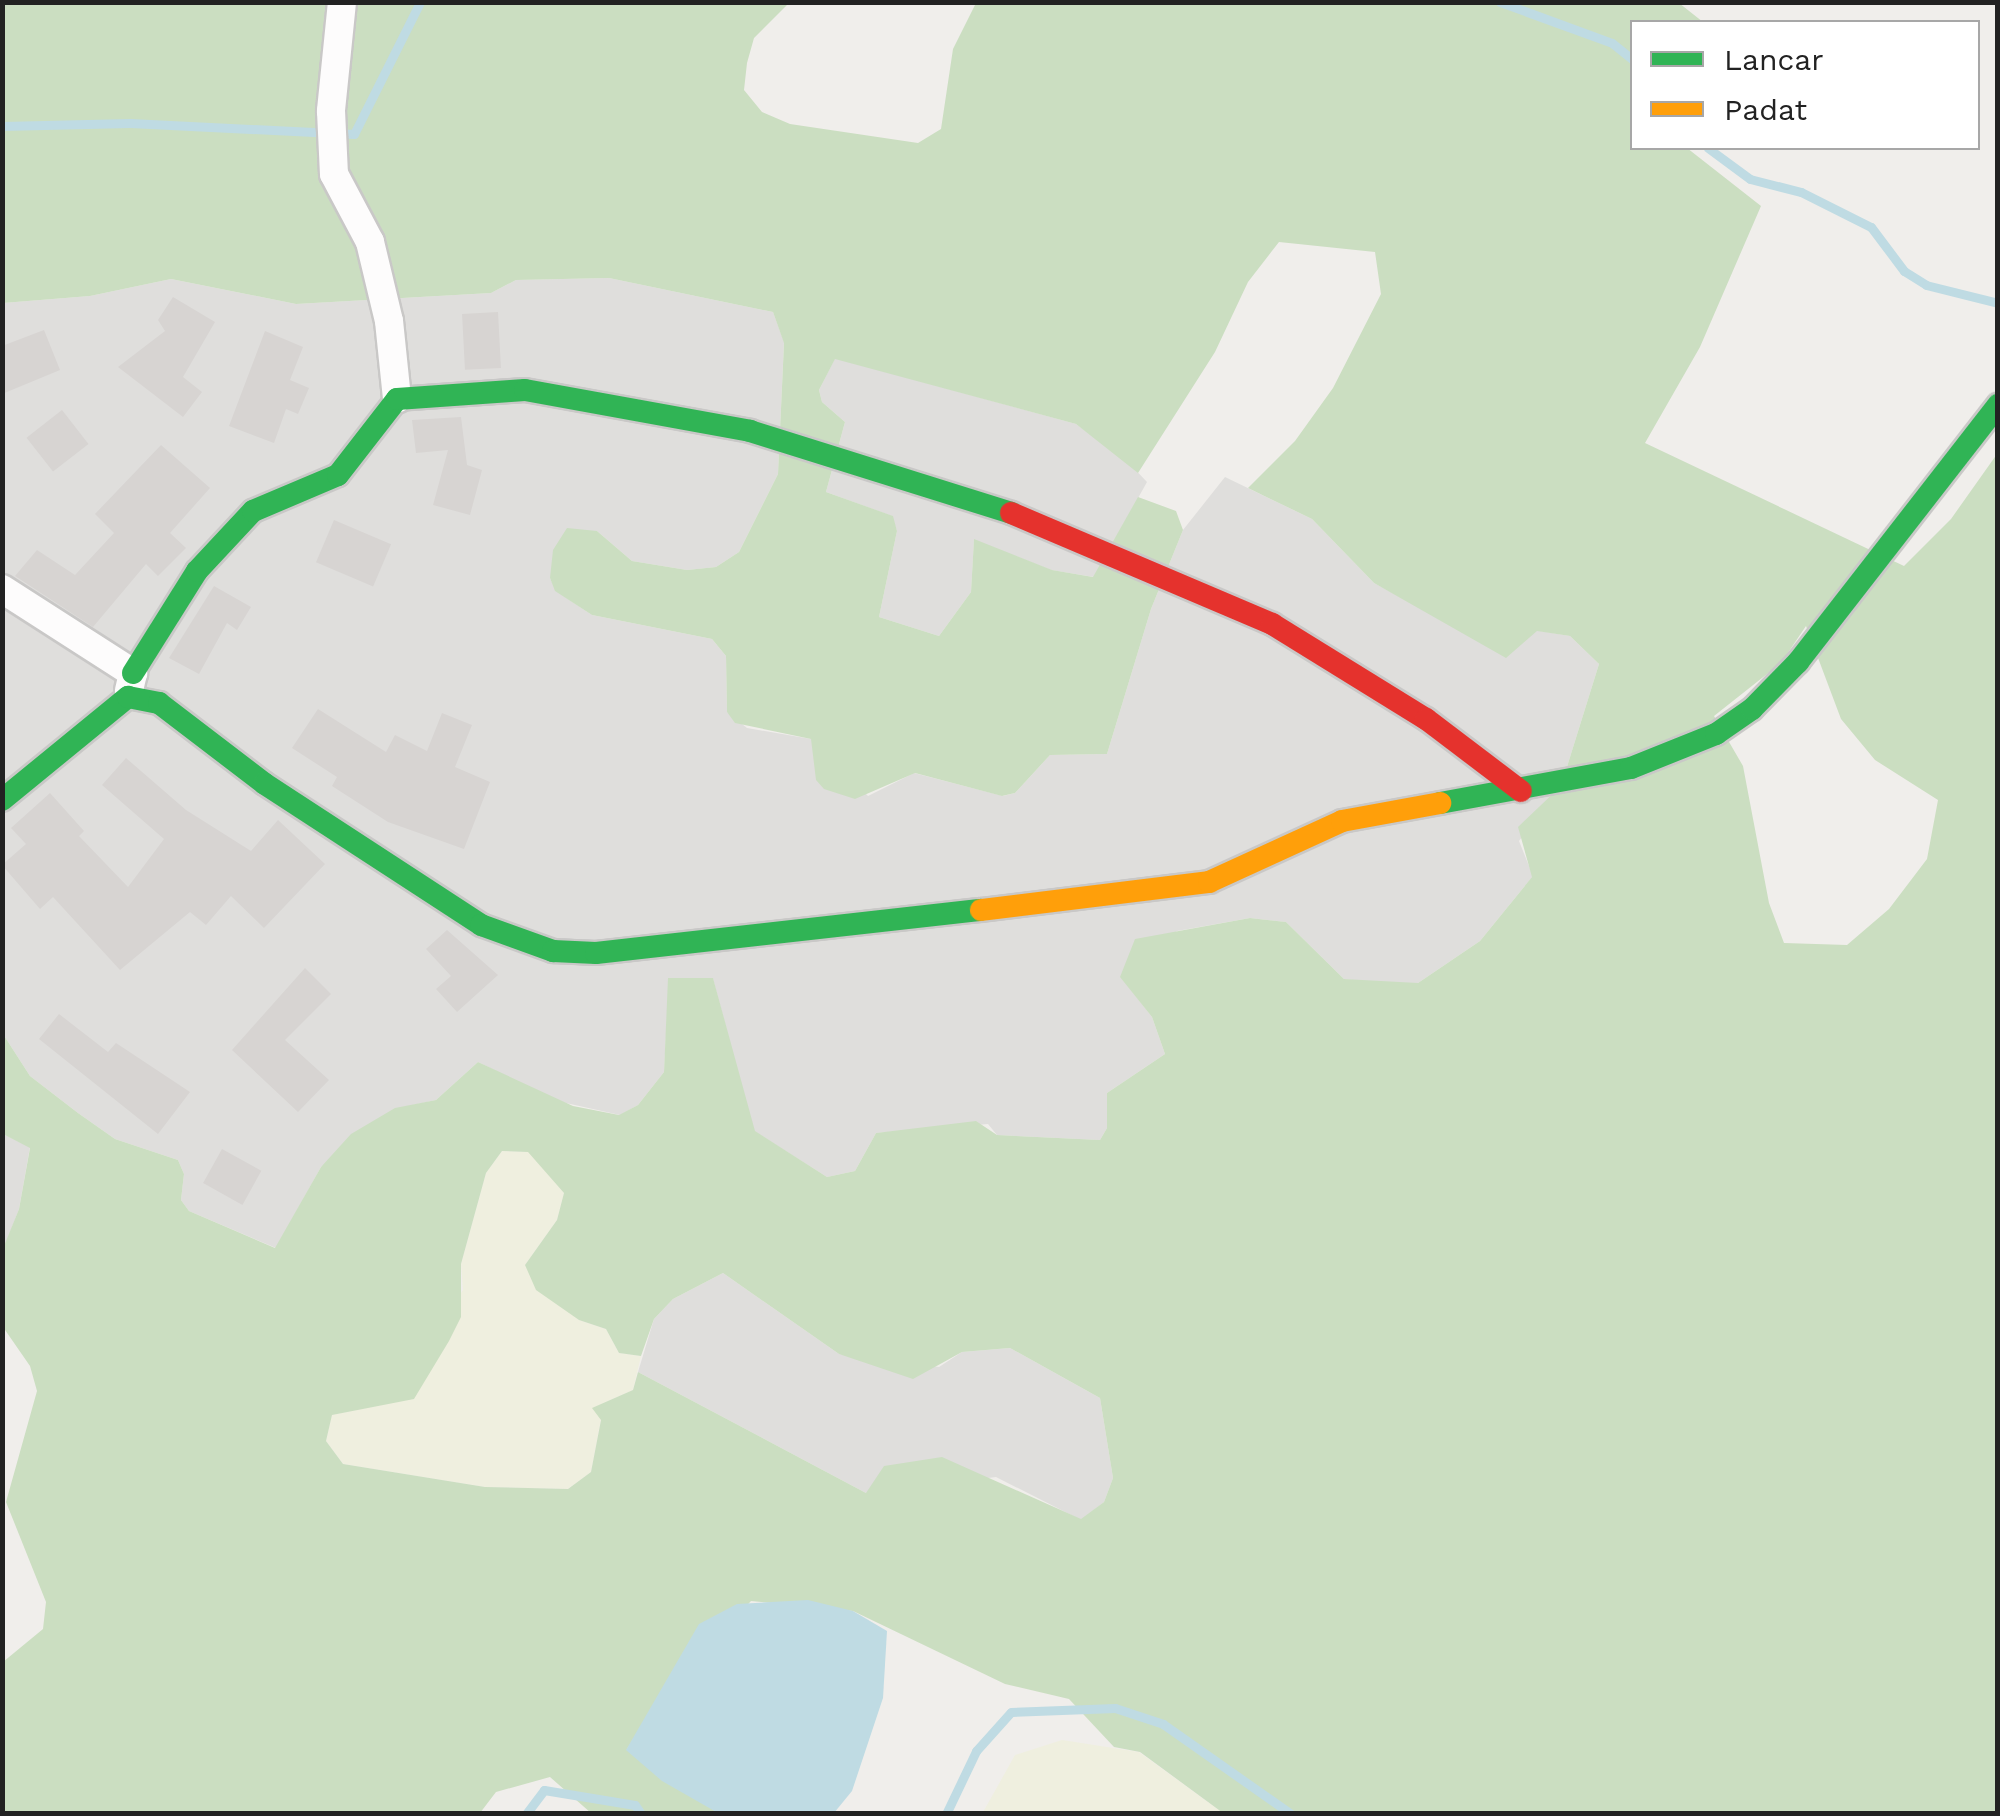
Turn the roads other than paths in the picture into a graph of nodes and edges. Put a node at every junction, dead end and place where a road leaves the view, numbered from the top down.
1 (342, 2) edge
2 (397, 399) junction
3 (1998, 405) edge
4 (2, 589) edge
5 (130, 685) junction
6 (1521, 791) junction
7 (2, 800) edge

1 - 2 street
2 - 5 main road
2 - 6 main road
3 - 6 main road
4 - 5 street
5 - 6 main road
5 - 7 main road

